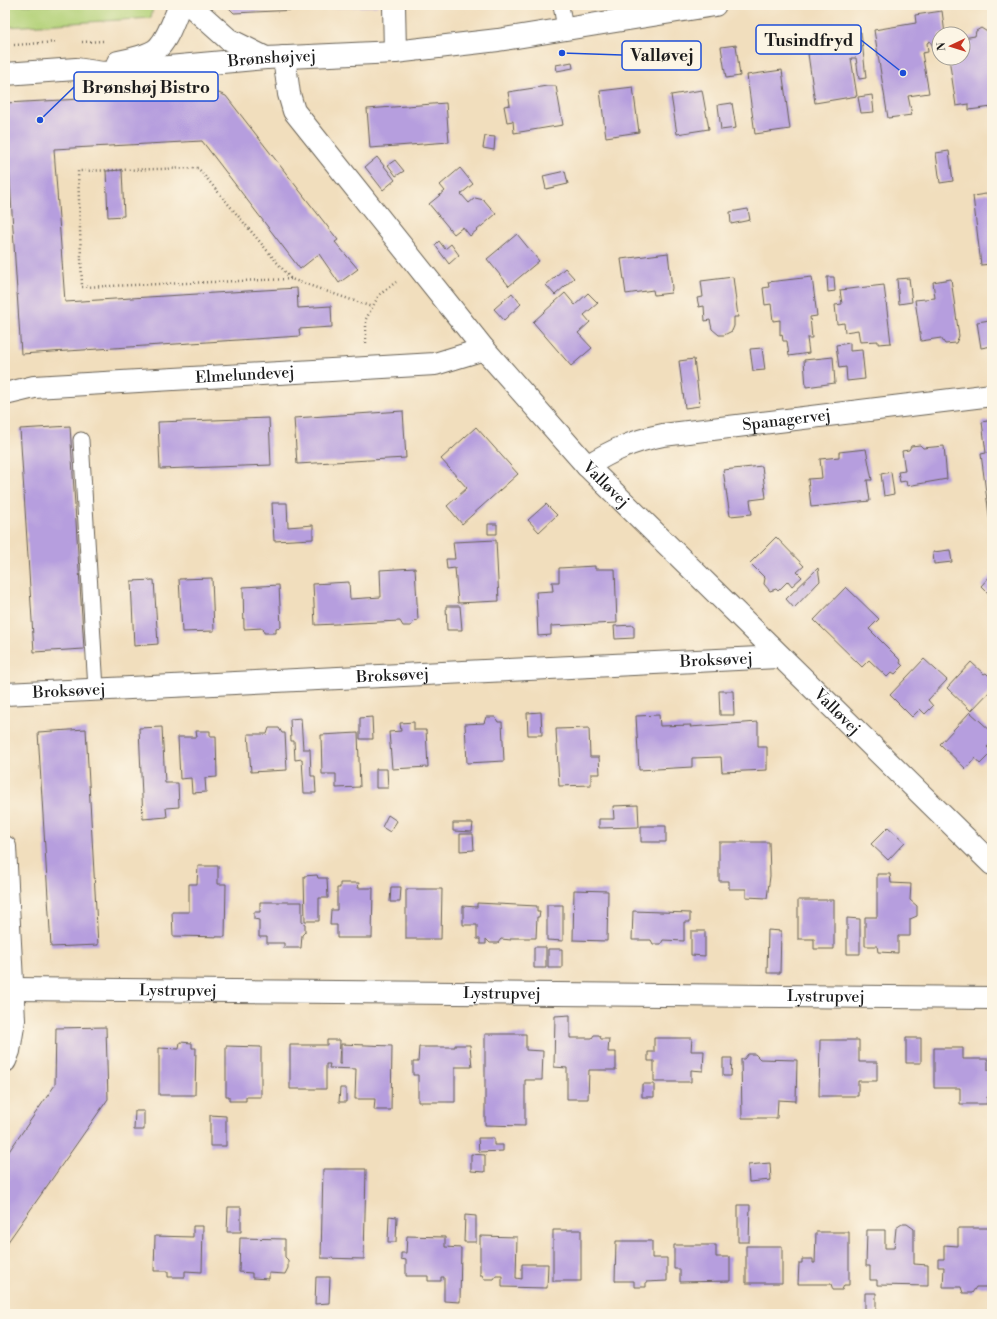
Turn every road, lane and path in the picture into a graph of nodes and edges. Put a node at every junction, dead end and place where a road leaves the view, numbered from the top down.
1 (180, 5) edge
2 (190, 5) edge
3 (394, 5) edge
4 (561, 5) edge
5 (715, 5) edge
6 (565, 29) junction
7 (395, 52) junction
8 (275, 58) junction
9 (76, 69) junction
10 (5, 74) edge
11 (418, 267) junction
12 (291, 279) junction
13 (372, 307) junction
14 (484, 349) junction
15 (366, 368) junction
16 (5, 394) edge
17 (992, 395) edge
18 (81, 440) dead end
19 (587, 466) junction
20 (779, 657) junction
21 (96, 689) junction
22 (5, 694) edge
23 (5, 847) edge
24 (992, 864) edge
25 (13, 989) junction
26 (992, 998) edge
27 (5, 1061) edge

1 - 9 street
2 - 8 street
3 - 7 street
4 - 6 lane
5 - 6 street, Brønshøjvej
6 - 7 street, Brønshøjvej
7 - 8 street, Brønshøjvej
8 - 9 street, Brønshøjvej
8 - 11 street, Valløvej
9 - 10 street, Brønshøjvej
11 - 13 path
11 - 14 street, Valløvej
12 - 12 path
12 - 13 path
13 - 15 path
14 - 15 street, Elmelundevej
14 - 19 street, Valløvej
15 - 16 street, Elmelundevej
17 - 19 street, Spanagervej
18 - 21 lane
19 - 20 street, Valløvej
20 - 21 street, Broksøvej
20 - 24 street, Valløvej
21 - 22 street, Broksøvej
23 - 25 street
25 - 26 street, Lystrupvej
25 - 27 street

